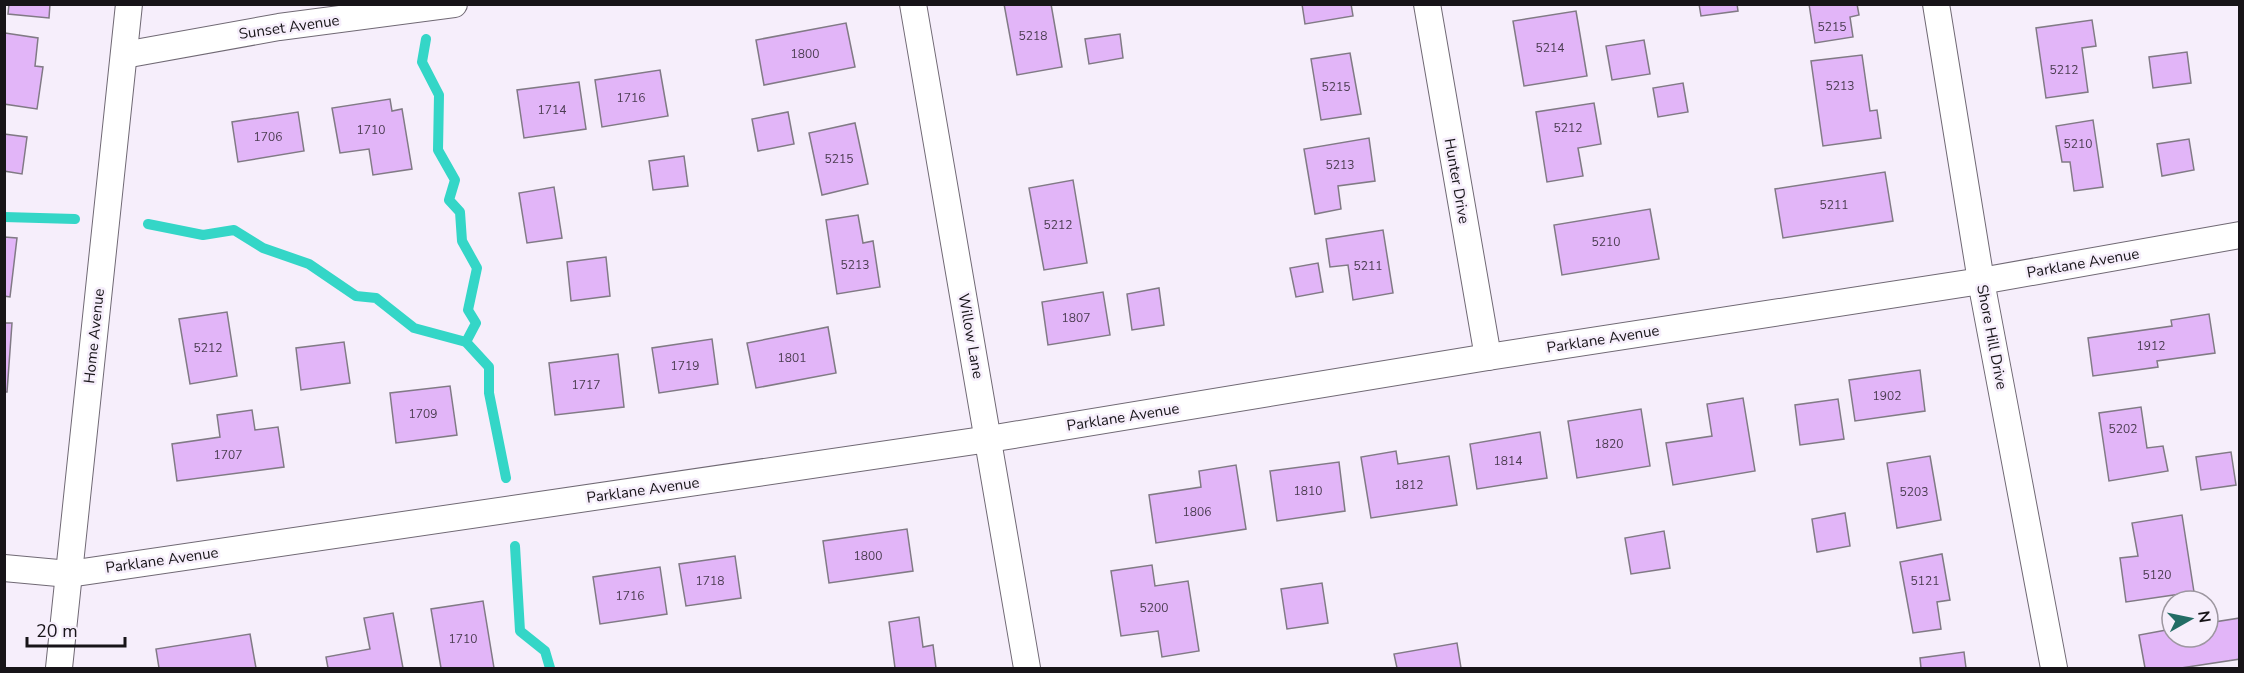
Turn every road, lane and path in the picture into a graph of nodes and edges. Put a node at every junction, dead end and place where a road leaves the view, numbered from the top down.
1 (129, 4) edge
2 (454, 4) edge
3 (913, 4) edge
4 (1427, 4) edge
5 (1936, 4) edge
6 (124, 54) junction
7 (2240, 235) edge
8 (1981, 281) junction
9 (1488, 357) junction
10 (989, 439) junction
11 (4, 568) edge
12 (69, 574) junction
13 (59, 669) edge
14 (1027, 669) edge
15 (2054, 669) edge

1 - 6 street, Home Avenue
2 - 6 street, Sunset Avenue
3 - 10 street, Willow Lane
4 - 9 street, Hunter Drive
5 - 8 street, Shore Hill Drive
6 - 12 street, Home Avenue
7 - 8 street, Parklane Avenue
8 - 9 street, Parklane Avenue
8 - 15 street, Shore Hill Drive
9 - 10 street, Parklane Avenue
10 - 12 street, Parklane Avenue
10 - 14 street, Willow Lane
11 - 12 street, Parklane Avenue
12 - 13 street, Home Avenue

